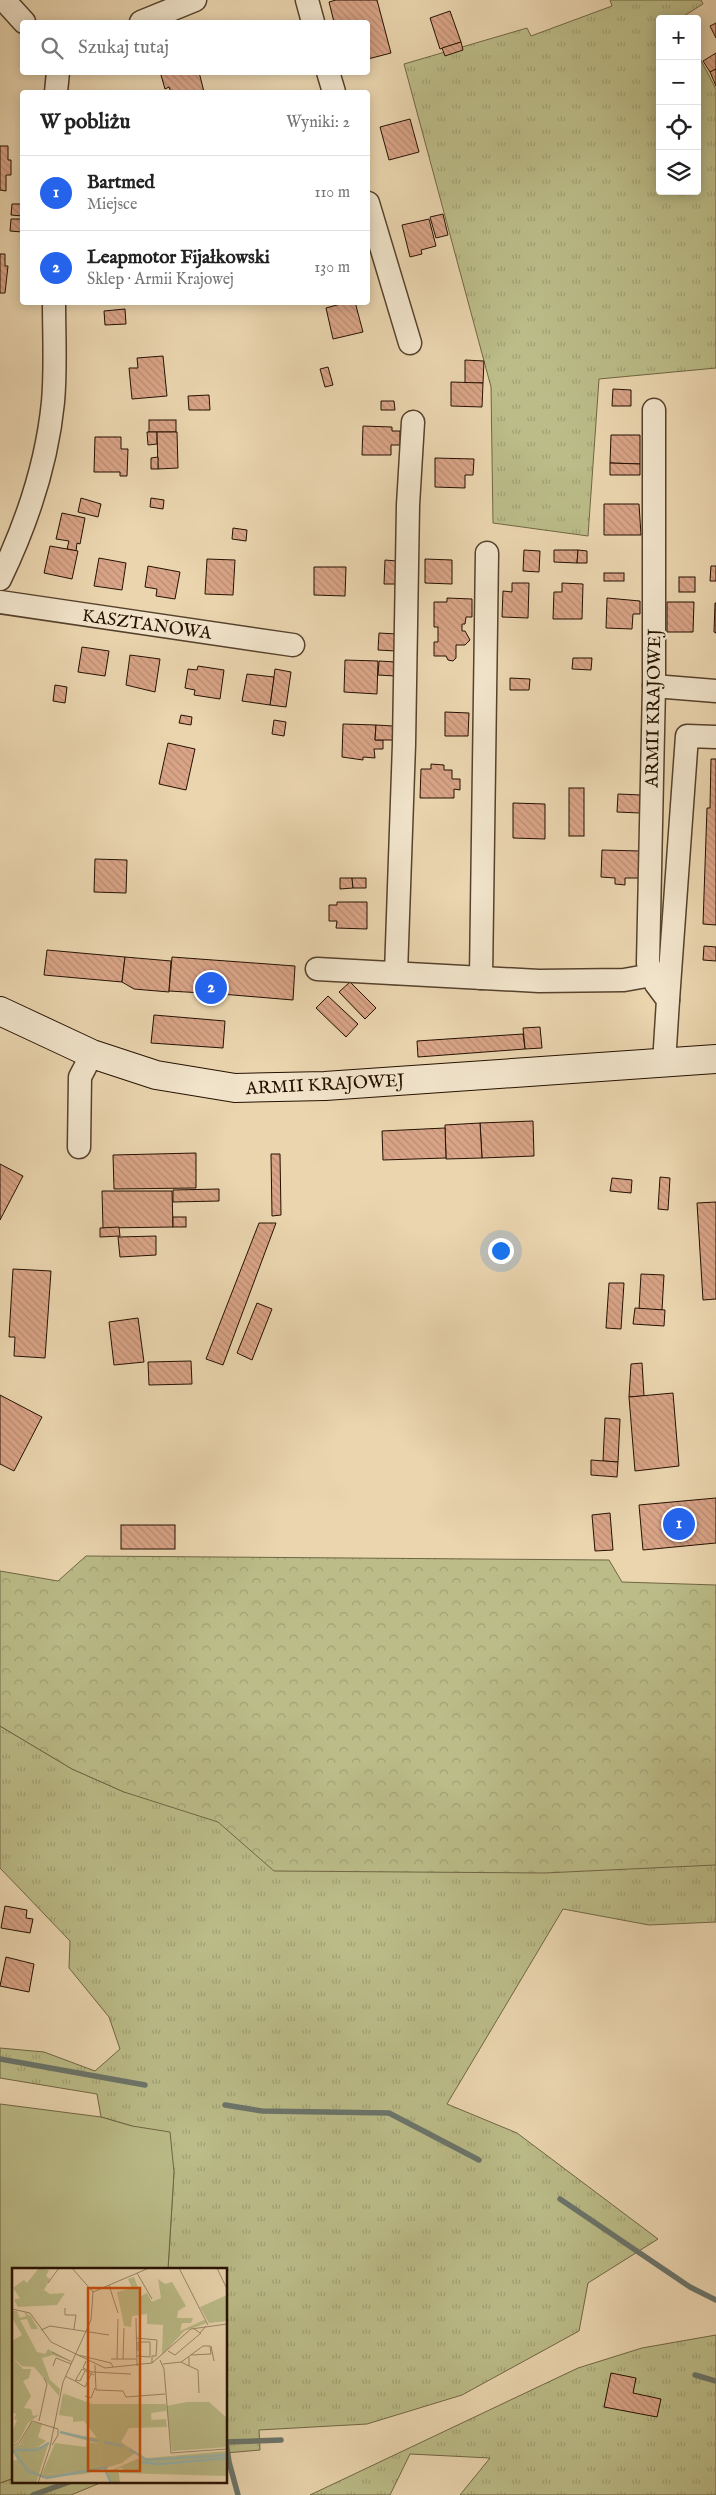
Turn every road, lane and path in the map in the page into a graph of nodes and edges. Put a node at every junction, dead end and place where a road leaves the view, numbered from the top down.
1 (4, 0) edge
2 (195, 0) edge
3 (307, 0) edge
4 (22, 20) edge
5 (146, 20) edge
6 (312, 20) edge
7 (58, 75) edge
8 (329, 75) edge
9 (56, 90) edge
10 (333, 90) edge
11 (370, 210) edge
12 (54, 305) edge
13 (410, 343) dead end
14 (654, 410) dead end
15 (413, 422) dead end
16 (487, 553) dead end
17 (0, 579) edge
18 (0, 602) edge
19 (293, 645) dead end
20 (654, 686) junction
21 (716, 691) edge
22 (716, 737) edge
23 (317, 969) dead end
24 (396, 974) junction
25 (652, 975) junction
26 (481, 978) junction
27 (668, 1000) junction
28 (0, 1011) edge
29 (92, 1054) junction
30 (716, 1059) edge
31 (664, 1063) junction
32 (79, 1147) dead end

1 - 4 street
2 - 5 street
3 - 6 street
7 - 9 street
8 - 10 street
11 - 13 street
12 - 17 street
14 - 20 street, ARMII KRAJOWEJ
15 - 24 street
16 - 26 street
18 - 19 street, KASZTANOWA
20 - 21 street
20 - 25 street, ARMII KRAJOWEJ
22 - 27 street, ARMII KRAJOWEJ
23 - 24 street
24 - 26 street
25 - 26 street
25 - 27 street, ARMII KRAJOWEJ
27 - 31 street, ARMII KRAJOWEJ
28 - 29 street, ARMII KRAJOWEJ
29 - 31 street, ARMII KRAJOWEJ
29 - 32 street
30 - 31 street, ARMII KRAJOWEJ

